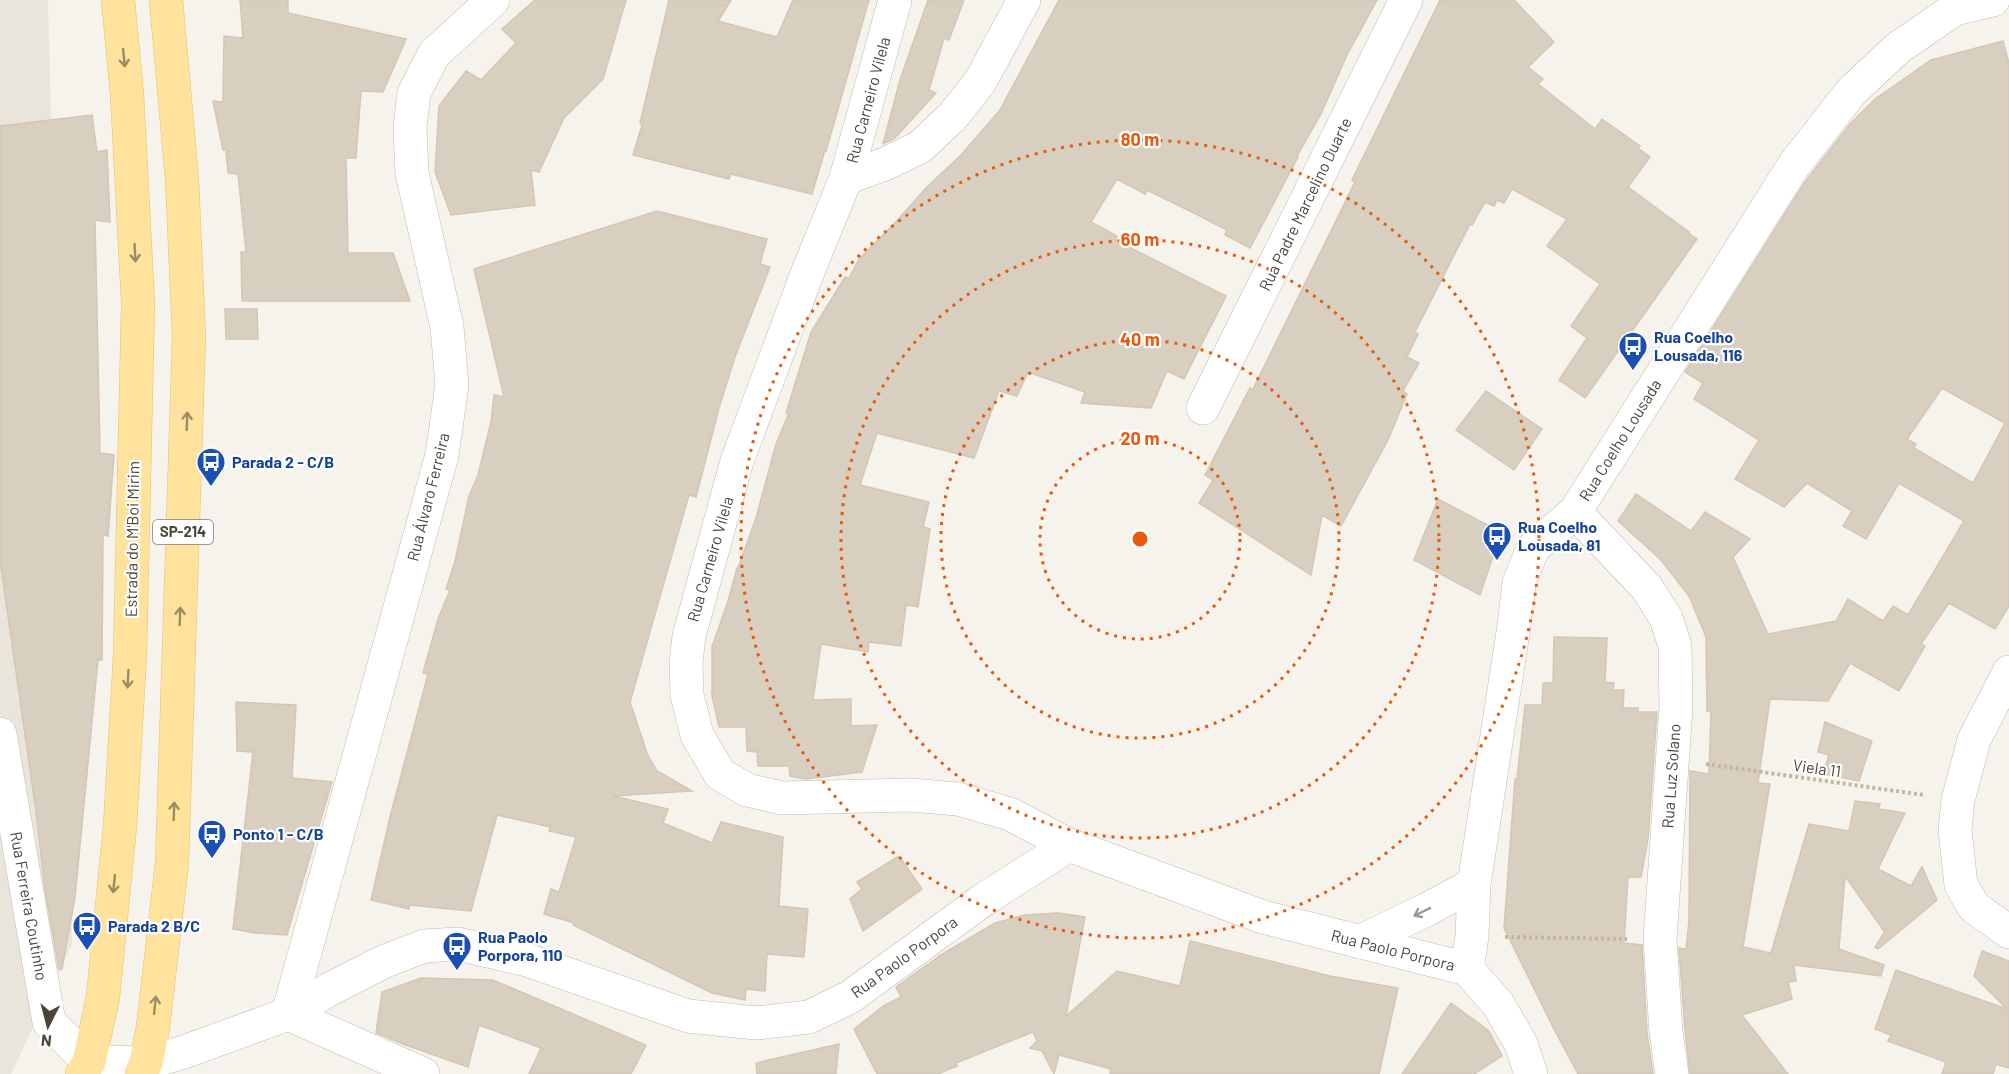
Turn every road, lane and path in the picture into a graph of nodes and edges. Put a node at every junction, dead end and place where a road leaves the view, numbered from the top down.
1 (118, 0) edge
2 (166, 0) edge
3 (493, 0) edge
4 (895, 0) edge
5 (1024, 0) edge
6 (1406, 0) edge
7 (1993, 0) edge
8 (846, 178) junction
9 (1203, 408) dead end
10 (1575, 512) junction
11 (2009, 672) edge
12 (0, 734) edge
13 (1673, 760) junction
14 (1958, 800) junction
15 (1039, 830) junction
16 (1069, 845) junction
17 (1035, 867) junction
18 (1474, 884) junction
19 (2009, 932) edge
20 (1472, 936) junction
21 (1660, 939) junction
22 (1359, 942) junction
23 (1467, 969) junction
24 (288, 1014) junction
25 (86, 1068) edge
26 (143, 1068) edge
27 (423, 1074) edge
28 (1532, 1074) edge
29 (1672, 1074) edge

1 -> 25 main road, Estrada do M'Boi Mirim / SP-214
26 -> 2 main road, SP-214
3 - 24 street, Rua Álvaro Ferreira
4 - 8 street, Rua Carneiro Vilela
5 - 8 street
6 - 9 street, Rua Padre Marcelino Duarte
7 - 10 street, Rua Coelho Lousada
8 - 15 street, Rua Carneiro Vilela
10 - 13 street, Rua Luz Solano
10 - 18 street, Rua Coelho Lousada
11 - 14 street
12 - 25 street, Rua Ferreira Coutinho
13 - 14 path, Viela 11
13 - 21 street, Rua Luz Solano
14 - 19 street
15 - 16 street, Rua Carneiro Vilela
15 - 17 street
16 - 17 street, Rua Paolo Porpora
16 - 22 street, Rua Paolo Porpora
17 - 24 street, Rua Paolo Porpora
18 - 20 street, Rua Coelho Lousada
18 -> 22 street
20 - 21 path
20 - 23 street, Rua Coelho Lousada
21 - 29 street, Rua Luz Solano
22 - 23 street, Rua Paolo Porpora
23 - 28 street, Rua Paolo Porpora
24 - 26 street, Rua Paolo Porpora
24 - 27 street
25 - 26 street, Rua Paolo Porpora

